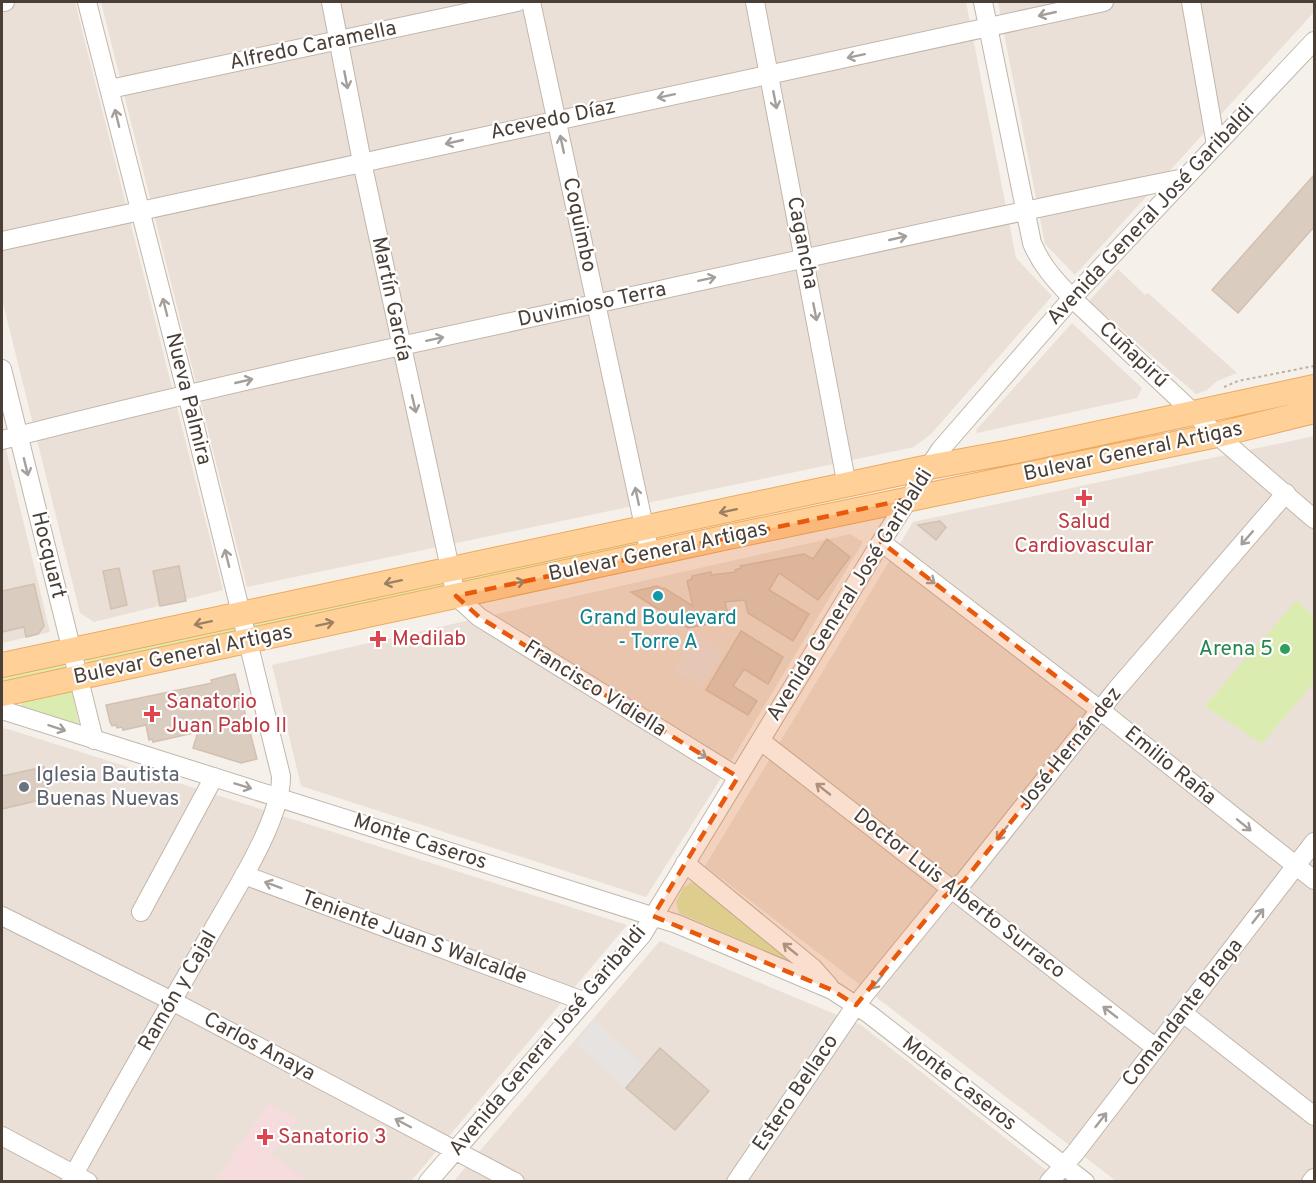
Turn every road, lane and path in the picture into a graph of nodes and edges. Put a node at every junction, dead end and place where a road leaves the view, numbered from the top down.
1 (87, 2) edge
2 (331, 2) edge
3 (517, 2) edge
4 (531, 2) edge
5 (755, 2) edge
6 (983, 2) edge
7 (1104, 2) edge
8 (1191, 2) edge
9 (988, 28) junction
10 (1314, 40) edge
11 (339, 41) junction
12 (770, 74) junction
13 (110, 89) junction
14 (557, 119) junction
15 (1216, 145) junction
16 (362, 162) junction
17 (1184, 178) junction
18 (1026, 209) junction
19 (141, 212) junction
20 (2, 241) edge
21 (805, 258) junction
22 (1072, 298) junction
23 (596, 304) junction
24 (401, 346) junction
25 (2, 369) edge
26 (1314, 387) edge
27 (187, 394) junction
28 (1314, 411) edge
29 (1193, 412) junction
30 (1217, 435) junction
31 (10, 438) edge
32 (1041, 445) junction
33 (1011, 452) junction
34 (1098, 461) junction
35 (929, 467) junction
36 (1047, 471) junction
37 (848, 486) junction
38 (1286, 494) junction
39 (908, 499) junction
40 (1314, 519) edge
41 (644, 529) junction
42 (728, 537) junction
43 (882, 542) junction
44 (650, 554) junction
45 (451, 569) junction
46 (456, 596) junction
47 (242, 614) junction
48 (248, 641) junction
49 (72, 651) junction
50 (2, 665) edge
51 (78, 678) junction
52 (2, 694) edge
53 (2, 710) edge
54 (1100, 710) junction
55 (94, 740) junction
56 (761, 741) junction
57 (214, 777) junction
58 (738, 777) junction
59 (279, 797) junction
60 (1314, 842) edge
61 (685, 862) junction
62 (1296, 866) junction
63 (244, 874) junction
64 (1314, 880) edge
65 (953, 890) junction
66 (141, 912) dead end
67 (2, 916) edge
68 (653, 916) junction
69 (832, 990) junction
70 (172, 1001) junction
71 (583, 1001) junction
72 (856, 1005) junction
73 (1183, 1013) junction
74 (1156, 1048) junction
75 (1314, 1116) edge
76 (2, 1136) edge
77 (455, 1150) junction
78 (1064, 1165) junction
79 (1314, 1178) edge
80 (77, 1179) edge
81 (428, 1182) edge
82 (515, 1182) edge
83 (736, 1182) edge
84 (1049, 1182) edge
85 (1085, 1182) edge
86 (1311, 1182) edge

1 - 13 street, Nueva Palmira
2 - 11 street, Martín García
3 - 11 street, Alfredo Caramella
4 - 14 street, Coquimbo
5 - 12 street, Cagancha
6 - 9 street, Cuñapirú
7 -> 9 street, Acevedo Díaz
8 - 15 street
9 -> 12 street, Acevedo Díaz
9 - 18 street, Cuñapirú
10 - 15 street, Avenida General José Garibaldi
11 - 13 street, Alfredo Caramella
11 -> 16 street, Martín García
12 -> 14 street, Acevedo Díaz
12 -> 21 street, Cagancha
19 -> 13 street, Nueva Palmira
14 -> 16 street, Acevedo Díaz
23 -> 14 street, Coquimbo
15 - 17 street, Avenida General José Garibaldi
16 - 19 street, Acevedo Díaz
16 - 24 street, Martín García
17 - 18 street, Duvimioso Terra
17 - 22 street, Avenida General José Garibaldi
21 -> 18 street, Duvimioso Terra
18 - 22 street, Cuñapirú
19 - 20 street, Acevedo Díaz
27 -> 19 street, Nueva Palmira
23 -> 21 street, Duvimioso Terra
21 -> 37 street, Cagancha
22 - 29 street, Cuñapirú
22 - 35 street, Avenida General José Garibaldi
24 -> 23 street, Duvimioso Terra
41 -> 23 street, Coquimbo
27 -> 24 street, Duvimioso Terra
24 -> 45 street, Martín García
25 - 31 street, Hocquart
26 - 29 main road, Bulevar General Artigas
27 - 31 street, Duvimioso Terra
47 -> 27 street, Nueva Palmira
28 - 30 main road, Bulevar General Artigas
29 - 30 street, Cuñapirú
29 - 32 main road, Bulevar General Artigas
29 - 34 main road
30 - 34 main road, Bulevar General Artigas
30 - 38 street, Cuñapirú
31 -> 49 street, Hocquart
32 - 33 main road, Bulevar General Artigas
32 - 36 street
33 - 35 main road, Bulevar General Artigas
33 - 39 main road
34 - 36 main road, Bulevar General Artigas
35 - 37 main road, Bulevar General Artigas
35 - 39 street, Avenida General José Garibaldi
35 - 42 main road
36 - 39 main road, Bulevar General Artigas
37 -> 41 main road, Bulevar General Artigas
38 - 40 street, Cuñapirú
38 -> 54 street, José Hernández
39 - 42 main road, Bulevar General Artigas
39 - 43 street, Avenida General José Garibaldi
41 - 44 street, Coquimbo
41 - 45 main road, Bulevar General Artigas
42 - 44 main road, Bulevar General Artigas
43 -> 54 street, Emilio Raña
43 - 56 street, Avenida General José Garibaldi
46 -> 44 main road, Bulevar General Artigas
45 - 46 street, Martín García
45 -> 47 main road, Bulevar General Artigas
48 -> 46 main road, Bulevar General Artigas
46 -> 58 street, Francisco Vidiella
47 - 48 street, Nueva Palmira
47 -> 49 main road, Bulevar General Artigas
48 - 51 main road, Bulevar General Artigas
48 - 59 street, Nueva Palmira
49 - 50 main road, Bulevar General Artigas
49 - 51 street, Hocquart
51 - 52 main road, Bulevar General Artigas
51 - 55 street, Hocquart
53 -> 55 street, Monte Caseros
54 -> 62 street, Emilio Raña
54 -> 65 street, José Hernández
55 - 57 street, Monte Caseros
56 - 58 street, Avenida General José Garibaldi
65 -> 56 street, Doctor Luis Alberto Surraco
57 -> 59 street, Monte Caseros
57 - 66 street
58 - 61 street, Avenida General José Garibaldi
59 - 63 street, Ramón y Cajal
59 - 68 street, Monte Caseros
60 - 62 street, Comandante Braga
61 - 68 street, Avenida General José Garibaldi
69 -> 61 street, Monte Caseros
62 - 64 street, Emilio Raña
73 -> 62 street, Comandante Braga
63 - 70 street, Ramón y Cajal
71 -> 63 street, Teniente Juan S Walcalde
65 -> 72 street, José Hernández
74 -> 65 street, Doctor Luis Alberto Surraco
67 - 70 street, Carlos Anaya
68 - 69 street, Monte Caseros
68 - 71 street, Avenida General José Garibaldi
69 - 72 street, Monte Caseros
77 -> 70 street, Carlos Anaya
70 - 80 street, Ramón y Cajal
71 - 77 street, Avenida General José Garibaldi
72 - 78 street, Monte Caseros
72 - 83 street, Estero Bellaco
73 - 74 street, Comandante Braga
73 - 75 street
78 -> 74 street, Comandante Braga
76 - 80 street
77 - 81 street, Avenida General José Garibaldi
77 - 82 street, Carlos Anaya
78 - 84 street, Comandante Braga
78 - 85 street, Monte Caseros
79 - 86 street

